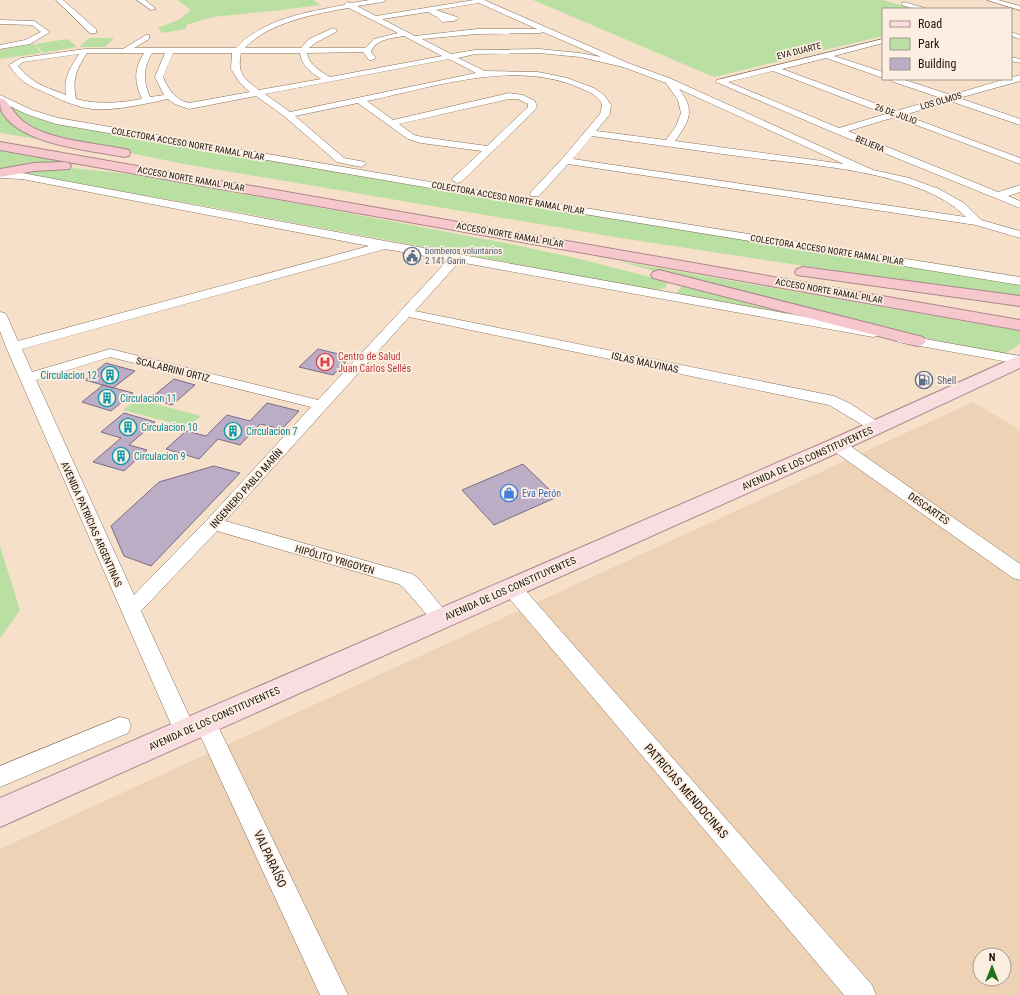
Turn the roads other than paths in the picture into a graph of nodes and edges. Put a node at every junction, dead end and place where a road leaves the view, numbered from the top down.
1 (59, 0) edge
2 (140, 0) edge
3 (341, 0) edge
4 (383, 0) edge
5 (479, 0) edge
6 (916, 0) edge
7 (990, 0) edge
8 (350, 6) junction
9 (1020, 7) edge
10 (919, 8) edge
11 (152, 9) dead end
12 (430, 10) junction
13 (440, 15) dead end
14 (376, 18) junction
15 (0, 22) edge
16 (333, 30) dead end
17 (93, 31) dead end
18 (546, 31) junction
19 (404, 34) junction
20 (146, 37) dead end
21 (415, 38) junction
22 (880, 43) edge
23 (0, 47) edge
24 (170, 50) junction
25 (238, 50) junction
26 (304, 50) junction
27 (367, 50) junction
28 (591, 50) junction
29 (85, 51) junction
30 (124, 51) junction
31 (149, 51) junction
32 (580, 55) junction
33 (825, 55) junction
34 (448, 56) junction
35 (625, 65) junction
36 (387, 68) junction
37 (772, 68) junction
38 (484, 74) junction
39 (882, 75) edge
40 (1020, 78) edge
41 (327, 80) junction
42 (897, 80) edge
43 (990, 80) edge
44 (720, 82) joint
45 (670, 83) junction
46 (1002, 84) junction
47 (1014, 88) dead end
48 (259, 93) junction
49 (170, 96) junction
50 (500, 98) junction
51 (702, 98) junction
52 (951, 98) junction
53 (0, 99) edge
54 (147, 100) junction
55 (360, 100) junction
56 (72, 101) junction
57 (683, 101) junction
58 (521, 108) junction
59 (895, 114) junction
60 (288, 115) junction
61 (1020, 122) edge
62 (391, 123) junction
63 (838, 131) junction
64 (589, 133) junction
65 (0, 135) edge
66 (669, 143) junction
67 (0, 146) edge
68 (489, 149) junction
69 (134, 155) dead end
70 (837, 157) junction
71 (566, 161) junction
72 (1020, 161) edge
73 (830, 165) junction
74 (870, 172) junction
75 (0, 174) edge
76 (171, 176) junction
77 (457, 180) junction
78 (1020, 188) edge
79 (535, 194) junction
80 (998, 196) junction
81 (306, 199) junction
82 (1020, 205) edge
83 (977, 222) junction
84 (1020, 235) edge
85 (385, 245) junction
86 (456, 258) junction
87 (748, 265) junction
88 (1020, 272) edge
89 (674, 278) junction
90 (1020, 281) edge
91 (658, 294) junction
92 (1020, 301) edge
93 (407, 313) junction
94 (1020, 313) edge
95 (0, 316) edge
96 (1020, 325) edge
97 (917, 341) junction
98 (13, 347) junction
99 (1020, 361) edge
100 (27, 378) junction
101 (321, 405) junction
102 (876, 427) junction
103 (837, 445) junction
104 (213, 524) junction
105 (1020, 573) edge
106 (511, 587) junction
107 (130, 610) junction
108 (441, 618) junction
109 (120, 726) dead end
110 (195, 727) junction
111 (0, 777) edge
112 (0, 813) edge
113 (334, 995) edge
114 (862, 995) edge

1 - 17 street
2 - 11 street
3 - 8 street
4 - 8 street
5 - 12 street
5 - 18 street
6 - 10 street
7 - 9 street
8 - 14 street
8 - 25 street
12 - 13 street
12 - 14 street
14 - 19 street
15 - 23 street
16 - 26 street
18 - 21 street
18 - 28 street
19 - 21 street
19 - 27 street
20 - 30 street
21 - 34 street
22 - 33 street, EVA DUARTE
24 - 25 street
24 - 31 street
24 - 49 street
25 - 26 street
25 - 48 street
26 - 27 street
26 - 41 street
27 - 36 street
28 - 32 street
28 - 35 street
29 - 30 street
29 - 56 street
29 - 56 street
30 - 31 street
31 - 54 street
32 - 34 street
32 - 35 street
33 - 37 street, EVA DUARTE
33 - 39 street
34 - 36 street
34 - 38 street
35 - 45 street
36 - 41 street
37 - 44 street, EVA DUARTE
37 - 59 street, 26 DE JULIO
38 - 55 street
38 - 64 street
40 - 46 street, LOS OLMOS
41 - 48 street
42 - 52 street
43 - 46 street
44 - 63 street, BELIERA
45 - 51 street
45 - 57 street
46 - 47 street
46 - 52 street, LOS OLMOS
48 - 49 street
48 - 60 street
49 - 54 street
50 - 58 street
50 - 58 street
50 - 62 street
51 - 57 street
51 - 70 street
52 - 59 street, LOS OLMOS
52 - 61 street
53 - 69 highway
53 - 90 street, COLECTORA ACCESO NORTE RAMAL PILAR
54 - 56 street
55 - 60 street
55 - 62 street
57 - 66 street
58 - 68 street
59 - 63 street, LOS OLMOS
59 - 72 street, 26 DE JULIO
60 - 77 street
62 - 68 street
63 - 80 street, BELIERA
64 - 66 street
64 - 71 street
65 - 87 highway, ACCESO NORTE RAMAL PILAR
66 - 73 street
67 - 76 highway, ACCESO NORTE RAMAL PILAR
68 - 77 street
70 - 73 street
70 - 74 street
71 - 79 street
71 - 83 street
73 - 74 street
74 - 83 street
75 - 76 highway
75 - 85 street
76 - 81 highway, ACCESO NORTE RAMAL PILAR
77 - 79 street
78 - 80 street
79 - 88 street
80 - 82 street, BELIERA
81 - 89 highway
81 - 96 highway, ACCESO NORTE RAMAL PILAR
83 - 84 street
85 - 86 street
85 - 98 street
86 - 91 street
86 - 93 street, INGENIERO PABLO MARÍN
87 - 92 highway
87 - 94 highway, ACCESO NORTE RAMAL PILAR
89 - 91 street
89 - 97 highway
91 - 97 street
93 - 101 street, INGENIERO PABLO MARÍN
93 - 102 street, ISLAS MALVINAS
95 - 98 street, AVENIDA PATRICIAS ARGENTINAS
97 - 99 street
98 - 100 street, AVENIDA PATRICIAS ARGENTINAS
99 - 102 main road, AVENIDA DE LOS CONSTITUYENTES
100 - 101 street, SCALABRINI ORTIZ
100 - 107 street, AVENIDA PATRICIAS ARGENTINAS
101 - 104 street, INGENIERO PABLO MARÍN
102 - 103 main road, AVENIDA DE LOS CONSTITUYENTES
103 - 105 street, DESCARTES
103 - 106 main road, AVENIDA DE LOS CONSTITUYENTES
104 - 107 street, INGENIERO PABLO MARÍN
104 - 108 street, HIPÓLITO YRIGOYEN
106 - 108 main road, AVENIDA DE LOS CONSTITUYENTES
106 - 114 street, PATRICIAS MENDOCINAS
107 - 110 street, AVENIDA PATRICIAS ARGENTINAS
108 - 110 main road, AVENIDA DE LOS CONSTITUYENTES
109 - 111 street
110 - 112 main road, AVENIDA DE LOS CONSTITUYENTES
110 - 113 street, VALPARAÍSO

